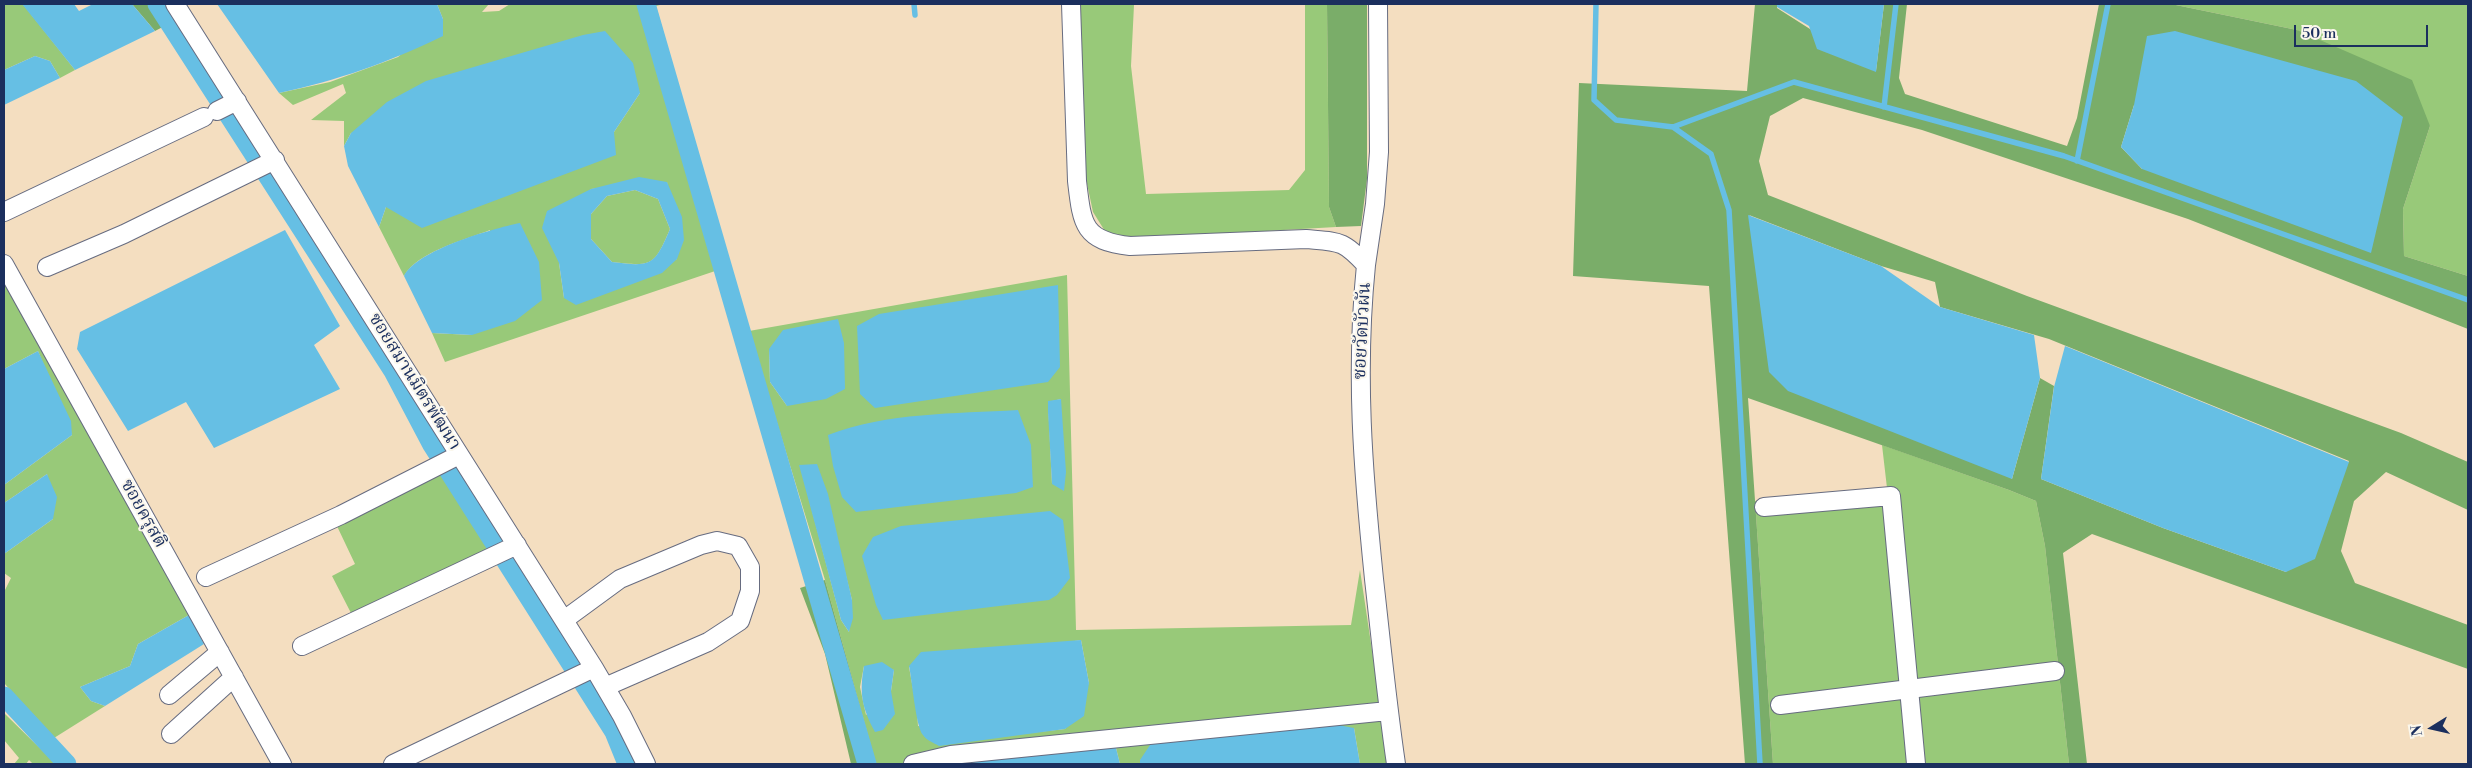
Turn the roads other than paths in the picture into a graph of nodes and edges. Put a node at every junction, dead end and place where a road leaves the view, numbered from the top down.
1 (175, 4) edge
2 (1071, 4) edge
3 (1378, 4) edge
4 (237, 101) junction
5 (275, 160) junction
6 (4, 212) edge
7 (4, 264) edge
8 (1366, 265) junction
9 (47, 267) dead end
10 (459, 455) junction
11 (1764, 507) dead end
12 (517, 544) junction
13 (206, 577) dead end
14 (564, 620) junction
15 (302, 646) dead end
16 (220, 652) junction
17 (594, 668) junction
18 (2055, 671) dead end
19 (234, 678) junction
20 (605, 687) junction
21 (1909, 689) junction
22 (168, 695) dead end
23 (1780, 705) dead end
24 (1388, 711) junction
25 (171, 734) dead end
26 (282, 764) edge
27 (393, 764) edge
28 (646, 764) edge
29 (913, 764) edge
30 (1396, 764) edge
31 (1916, 764) edge

1 - 4 street, ซอยสมานมิตรพัฒนา
2 - 8 street, ซอยวัดบัวผัน
3 - 8 street
4 - 5 street, ซอยสมานมิตรพัฒนา
4 - 6 street
5 - 9 street
5 - 10 street, ซอยสมานมิตรพัฒนา
7 - 16 street, ซอยครุสติ
8 - 24 street, ซอยวัดบัวผัน
10 - 12 street, ซอยสมานมิตรพัฒนา
10 - 13 street
11 - 21 street
12 - 14 street, ซอยสมานมิตรพัฒนา
12 - 15 street
14 - 17 street, ซอยสมานมิตรพัฒนา
14 - 20 street
16 - 19 street, ซอยครุสติ
16 - 22 street
17 - 20 street, ซอยสมานมิตรพัฒนา
17 - 27 street
18 - 21 street
19 - 25 street
19 - 26 street, ซอยครุสติ
20 - 28 street, ซอยสมานมิตรพัฒนา
21 - 23 street
21 - 31 street
24 - 29 street
24 - 30 street, ซอยวัดบัวผัน

